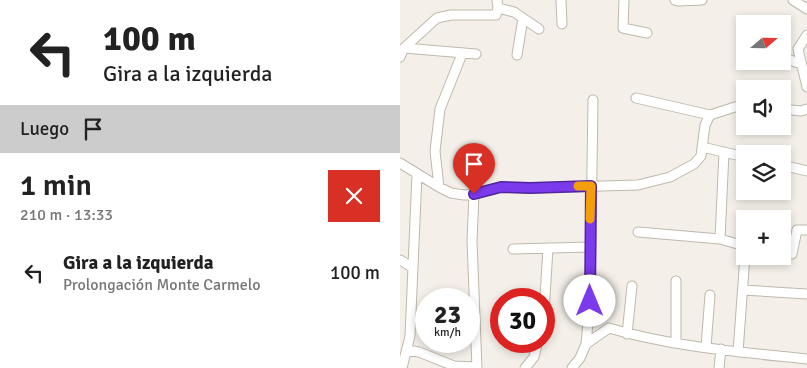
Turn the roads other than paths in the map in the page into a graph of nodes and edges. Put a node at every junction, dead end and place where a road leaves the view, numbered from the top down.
1 (561, 0) edge
2 (624, 0) edge
3 (675, 0) edge
4 (702, 0) edge
5 (793, 0) edge
6 (805, 5) edge
7 (497, 8) edge
8 (523, 18) junction
9 (562, 24) dead end
10 (540, 29) dead end
11 (647, 33) dead end
12 (807, 35) edge
13 (402, 53) edge
14 (462, 54) junction
15 (476, 54) dead end
16 (517, 55) dead end
17 (791, 61) edge
18 (801, 64) junction
19 (807, 87) edge
20 (636, 98) dead end
21 (593, 100) dead end
22 (736, 107) edge
23 (807, 109) edge
24 (791, 110) edge
25 (710, 115) junction
26 (702, 147) junction
27 (724, 152) junction
28 (736, 155) edge
29 (400, 162) edge
30 (791, 167) edge
31 (807, 171) edge
32 (417, 174) junction
33 (591, 186) junction
34 (439, 187) junction
35 (474, 194) junction
36 (807, 230) edge
37 (638, 232) dead end
38 (720, 239) junction
39 (736, 243) edge
40 (590, 247) junction
41 (548, 248) junction
42 (513, 249) dead end
43 (791, 254) edge
44 (400, 260) edge
45 (744, 265) edge
46 (412, 267) junction
47 (676, 281) dead end
48 (632, 286) dead end
49 (546, 288) edge
50 (743, 290) junction
51 (807, 294) edge
52 (710, 295) dead end
53 (627, 334) junction
54 (676, 342) junction
55 (586, 344) junction
56 (706, 347) junction
57 (721, 349) junction
58 (407, 350) junction
59 (738, 352) junction
60 (535, 353) edge
61 (807, 359) edge
62 (477, 367) edge
63 (402, 368) edge
64 (525, 368) edge
65 (572, 368) edge
66 (719, 368) edge

1 - 9 street
2 - 11 street
3 - 4 street
5 - 6 street
7 - 8 street
7 - 13 street
8 - 10 street
8 - 16 street
12 - 18 street
13 - 14 street
14 - 15 street
14 - 34 street
17 - 18 street
18 - 19 street
20 - 25 street
21 - 33 street
22 - 25 street
23 - 24 street
25 - 26 street
26 - 27 street
26 - 33 street
27 - 28 street
27 - 38 street
29 - 32 street
30 - 31 street
32 - 34 street
32 - 46 street
33 - 35 street
33 - 40 street
34 - 35 street
35 - 62 street
36 - 43 street
37 - 38 street
38 - 39 street
40 - 41 street
40 - 55 street
41 - 42 street
41 - 49 street
44 - 46 street
45 - 50 street
46 - 58 street
47 - 54 street
48 - 53 street
50 - 51 street
50 - 59 street
52 - 56 street
53 - 54 street
53 - 55 street
54 - 56 street
55 - 65 street
56 - 57 street
57 - 59 street
57 - 66 street
58 - 62 street
58 - 63 street
59 - 61 street
60 - 64 street

